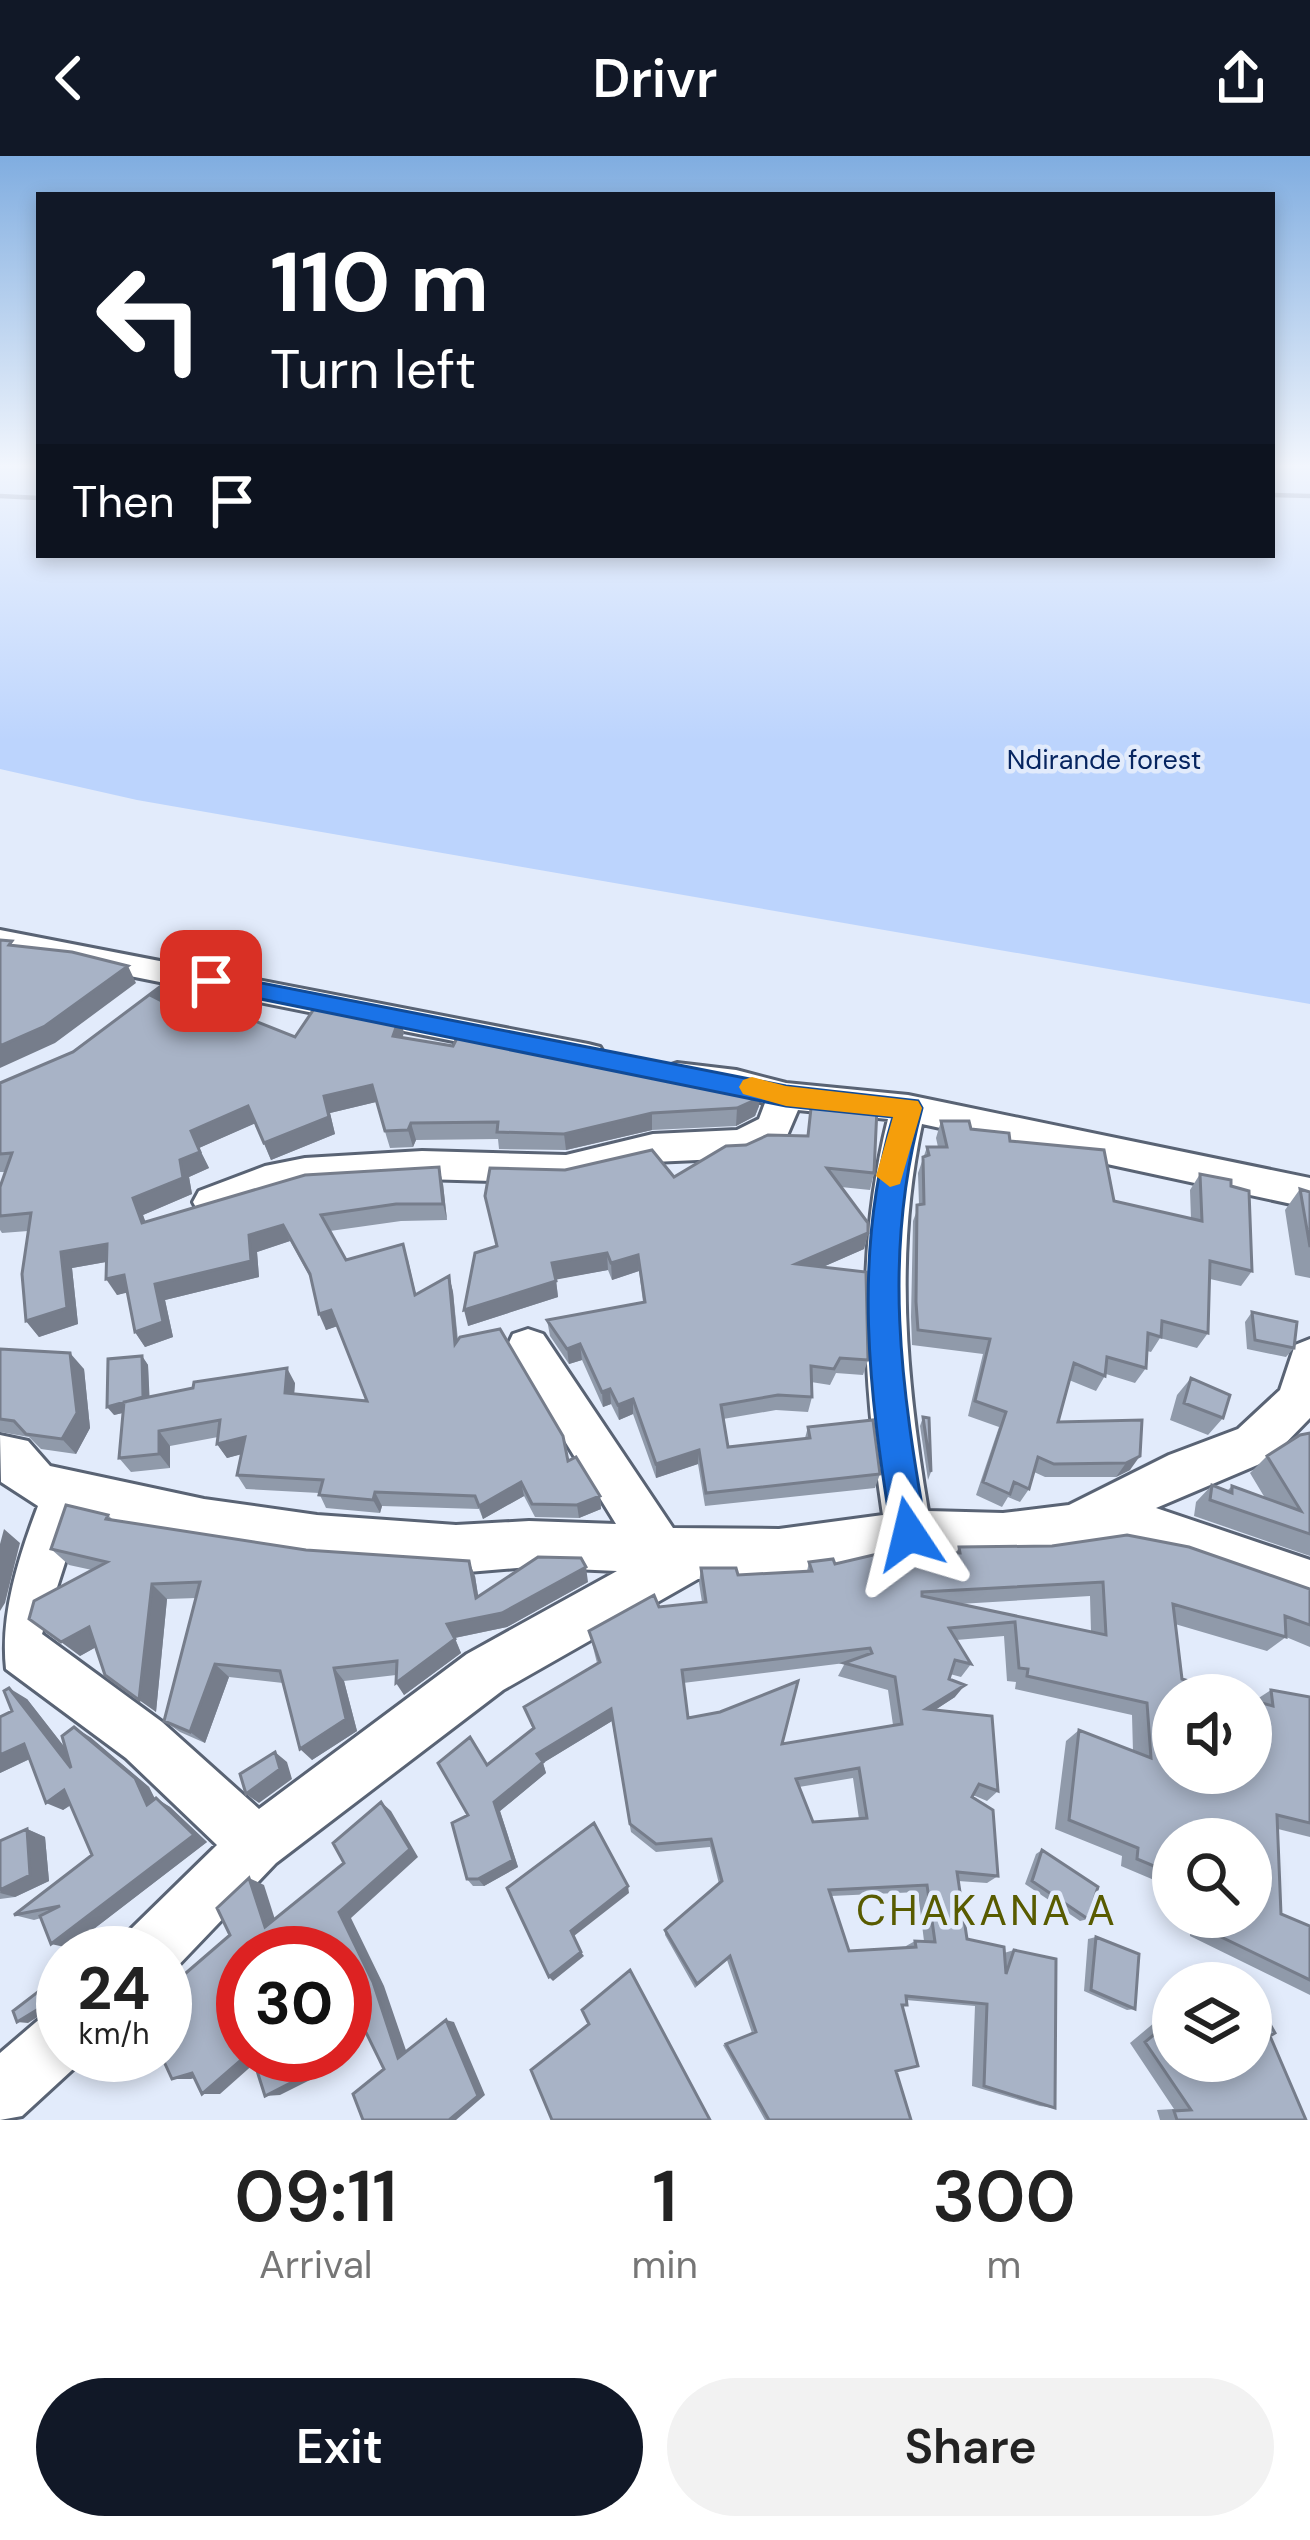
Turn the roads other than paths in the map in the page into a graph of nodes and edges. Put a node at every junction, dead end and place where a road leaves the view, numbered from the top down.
1 (0, 940) edge
2 (182, 972) junction
3 (148, 998) edge
4 (786, 1096) junction
5 (908, 1108) junction
6 (1310, 1193) edge
7 (212, 1202) edge
8 (528, 1347) dead end
9 (1310, 1358) edge
10 (0, 1456) edge
11 (66, 1492) junction
12 (1073, 1526) junction
13 (909, 1534) junction
14 (676, 1552) junction
15 (1310, 1584) edge
16 (257, 1844) junction
17 (176, 1926) edge
18 (36, 2062) edge
19 (0, 2094) edge

1 - 2 street
2 - 3 street
2 - 4 street
4 - 5 street
4 - 7 street
5 - 6 street
5 - 13 street
8 - 14 street
9 - 12 street
10 - 11 street
11 - 14 street
11 - 16 street
12 - 13 street
12 - 15 street
13 - 14 street
14 - 16 street
16 - 17 street
18 - 19 street

